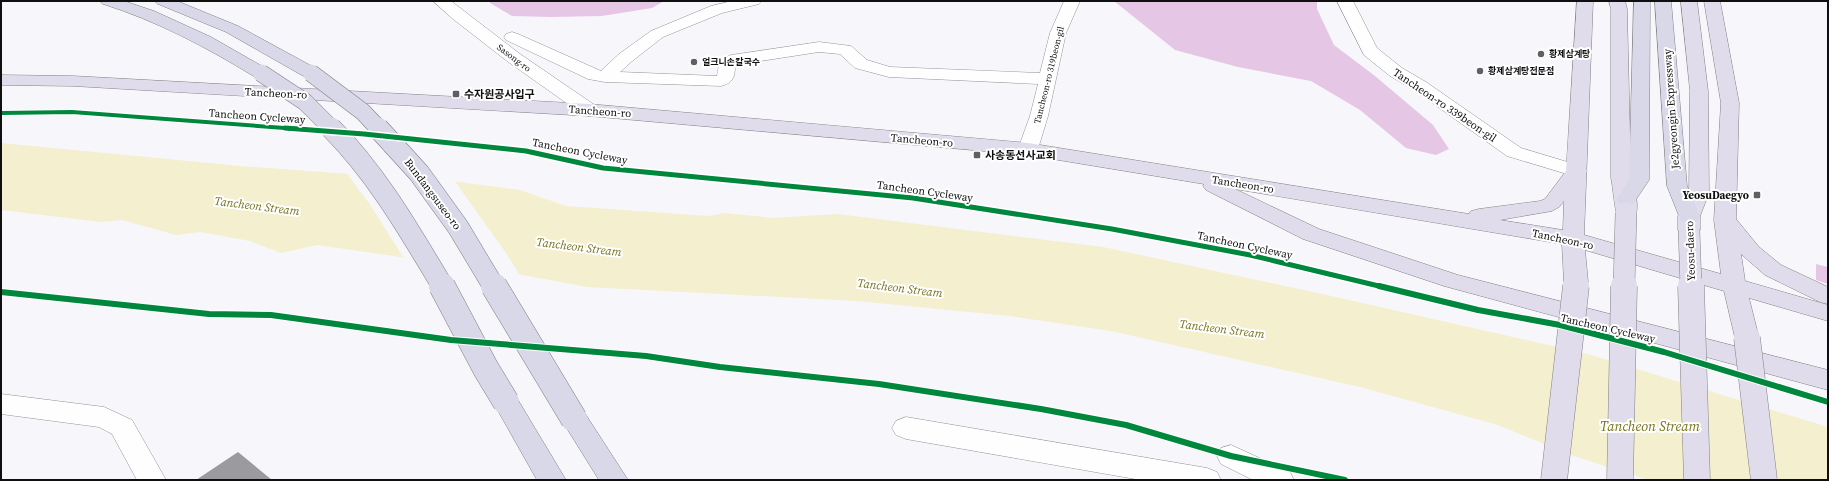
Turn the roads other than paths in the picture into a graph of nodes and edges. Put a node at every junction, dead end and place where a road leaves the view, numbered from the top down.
1 (108, 1) edge
2 (163, 1) edge
3 (441, 1) edge
4 (754, 1) edge
5 (1072, 1) edge
6 (1346, 1) edge
7 (1585, 1) edge
8 (1617, 1) edge
9 (1642, 1) edge
10 (1663, 1) edge
11 (1689, 1) edge
12 (1712, 1) edge
13 (512, 37) dead end
14 (605, 77) junction
15 (1047, 79) junction
16 (1, 80) edge
17 (590, 110) junction
18 (1028, 149) junction
19 (1577, 171) junction
20 (1190, 176) junction
21 (1626, 207) junction
22 (1458, 219) junction
23 (1725, 220) junction
24 (1689, 223) junction
25 (1573, 239) junction
26 (1734, 285) junction
27 (1828, 296) edge
28 (1828, 313) edge
29 (1828, 380) edge
30 (1, 404) edge
31 (906, 428) dead end
32 (1230, 456) dead end
33 (152, 480) edge
34 (552, 480) edge
35 (614, 480) edge
36 (1207, 480) edge
37 (1280, 480) edge
38 (1554, 480) edge
39 (1620, 480) edge
40 (1697, 480) edge
41 (1764, 480) edge

1 - 34 highway, bridge
2 - 35 highway, Bundangsuseo-ro, bridge
3 - 17 street, Sasong-ro
4 - 14 street
5 - 15 street, Tancheon-ro 319beon-gil
6 - 19 street, Tancheon-ro 339beon-gil
7 - 19 main road
8 - 21 main road
9 - 21 highway
10 - 24 highway, Je2gyeongin Expressway
11 - 24 main road, Yeosu-daero
12 - 23 main road
13 - 14 street
14 - 15 street
15 - 18 street, Tancheon-ro 319beon-gil
16 - 17 main road, Tancheon-ro
17 - 18 main road, Tancheon-ro
18 - 20 main road, Tancheon-ro
19 - 22 main road
19 - 25 main road
20 - 22 main road, Tancheon-ro
20 - 29 main road
21 - 39 main road, bridge
22 - 25 main road, Tancheon-ro
23 - 26 main road
23 - 27 main road
24 - 40 main road, Yeosu-daero, bridge
25 - 26 main road, Tancheon-ro
25 - 38 main road, bridge
26 - 28 main road, Tancheon-ro
26 - 41 main road, bridge
30 - 33 street
31 - 36 street
32 - 37 street

